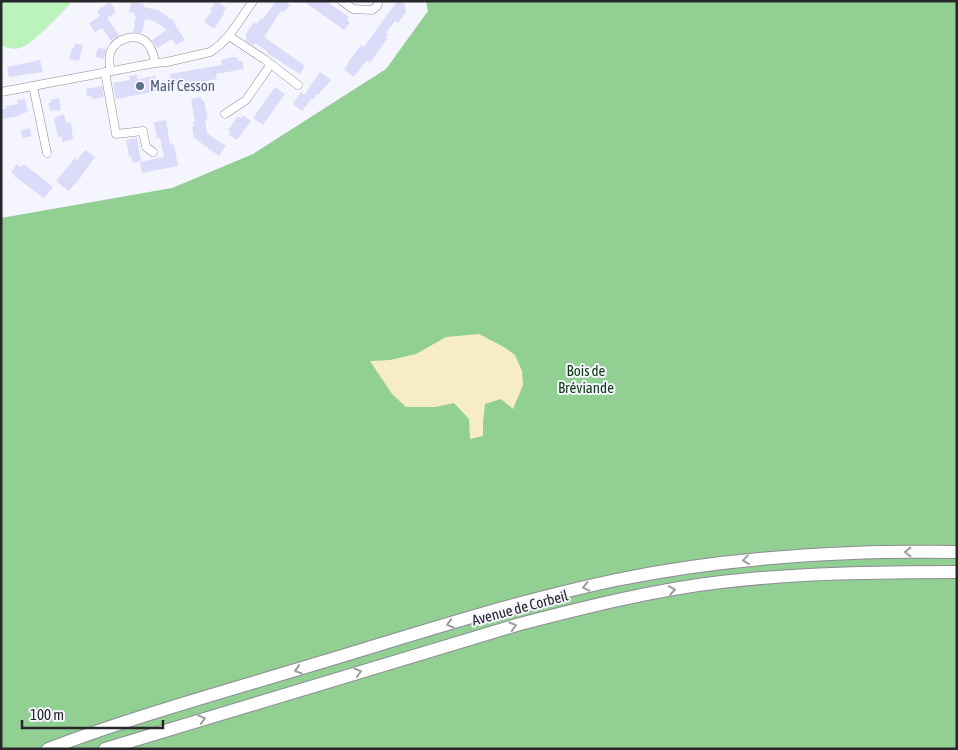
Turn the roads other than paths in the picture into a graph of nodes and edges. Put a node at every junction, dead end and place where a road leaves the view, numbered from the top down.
1 (253, 1) edge
2 (342, 1) edge
3 (379, 1) edge
4 (229, 36) junction
5 (155, 63) junction
6 (271, 64) junction
7 (108, 72) junction
8 (298, 85) dead end
9 (33, 86) junction
10 (1, 92) edge
11 (225, 114) dead end
12 (153, 152) dead end
13 (47, 153) dead end
14 (957, 552) edge
15 (957, 572) edge
16 (48, 749) edge
17 (105, 749) edge

1 - 4 street
2 - 3 street
4 - 5 street
4 - 6 street
5 - 7 street
5 - 7 street
6 - 8 street
6 - 11 street
7 - 9 street
7 - 12 street
9 - 10 street
9 - 13 street
14 -> 16 main road
17 -> 15 main road, Avenue de Corbeil

